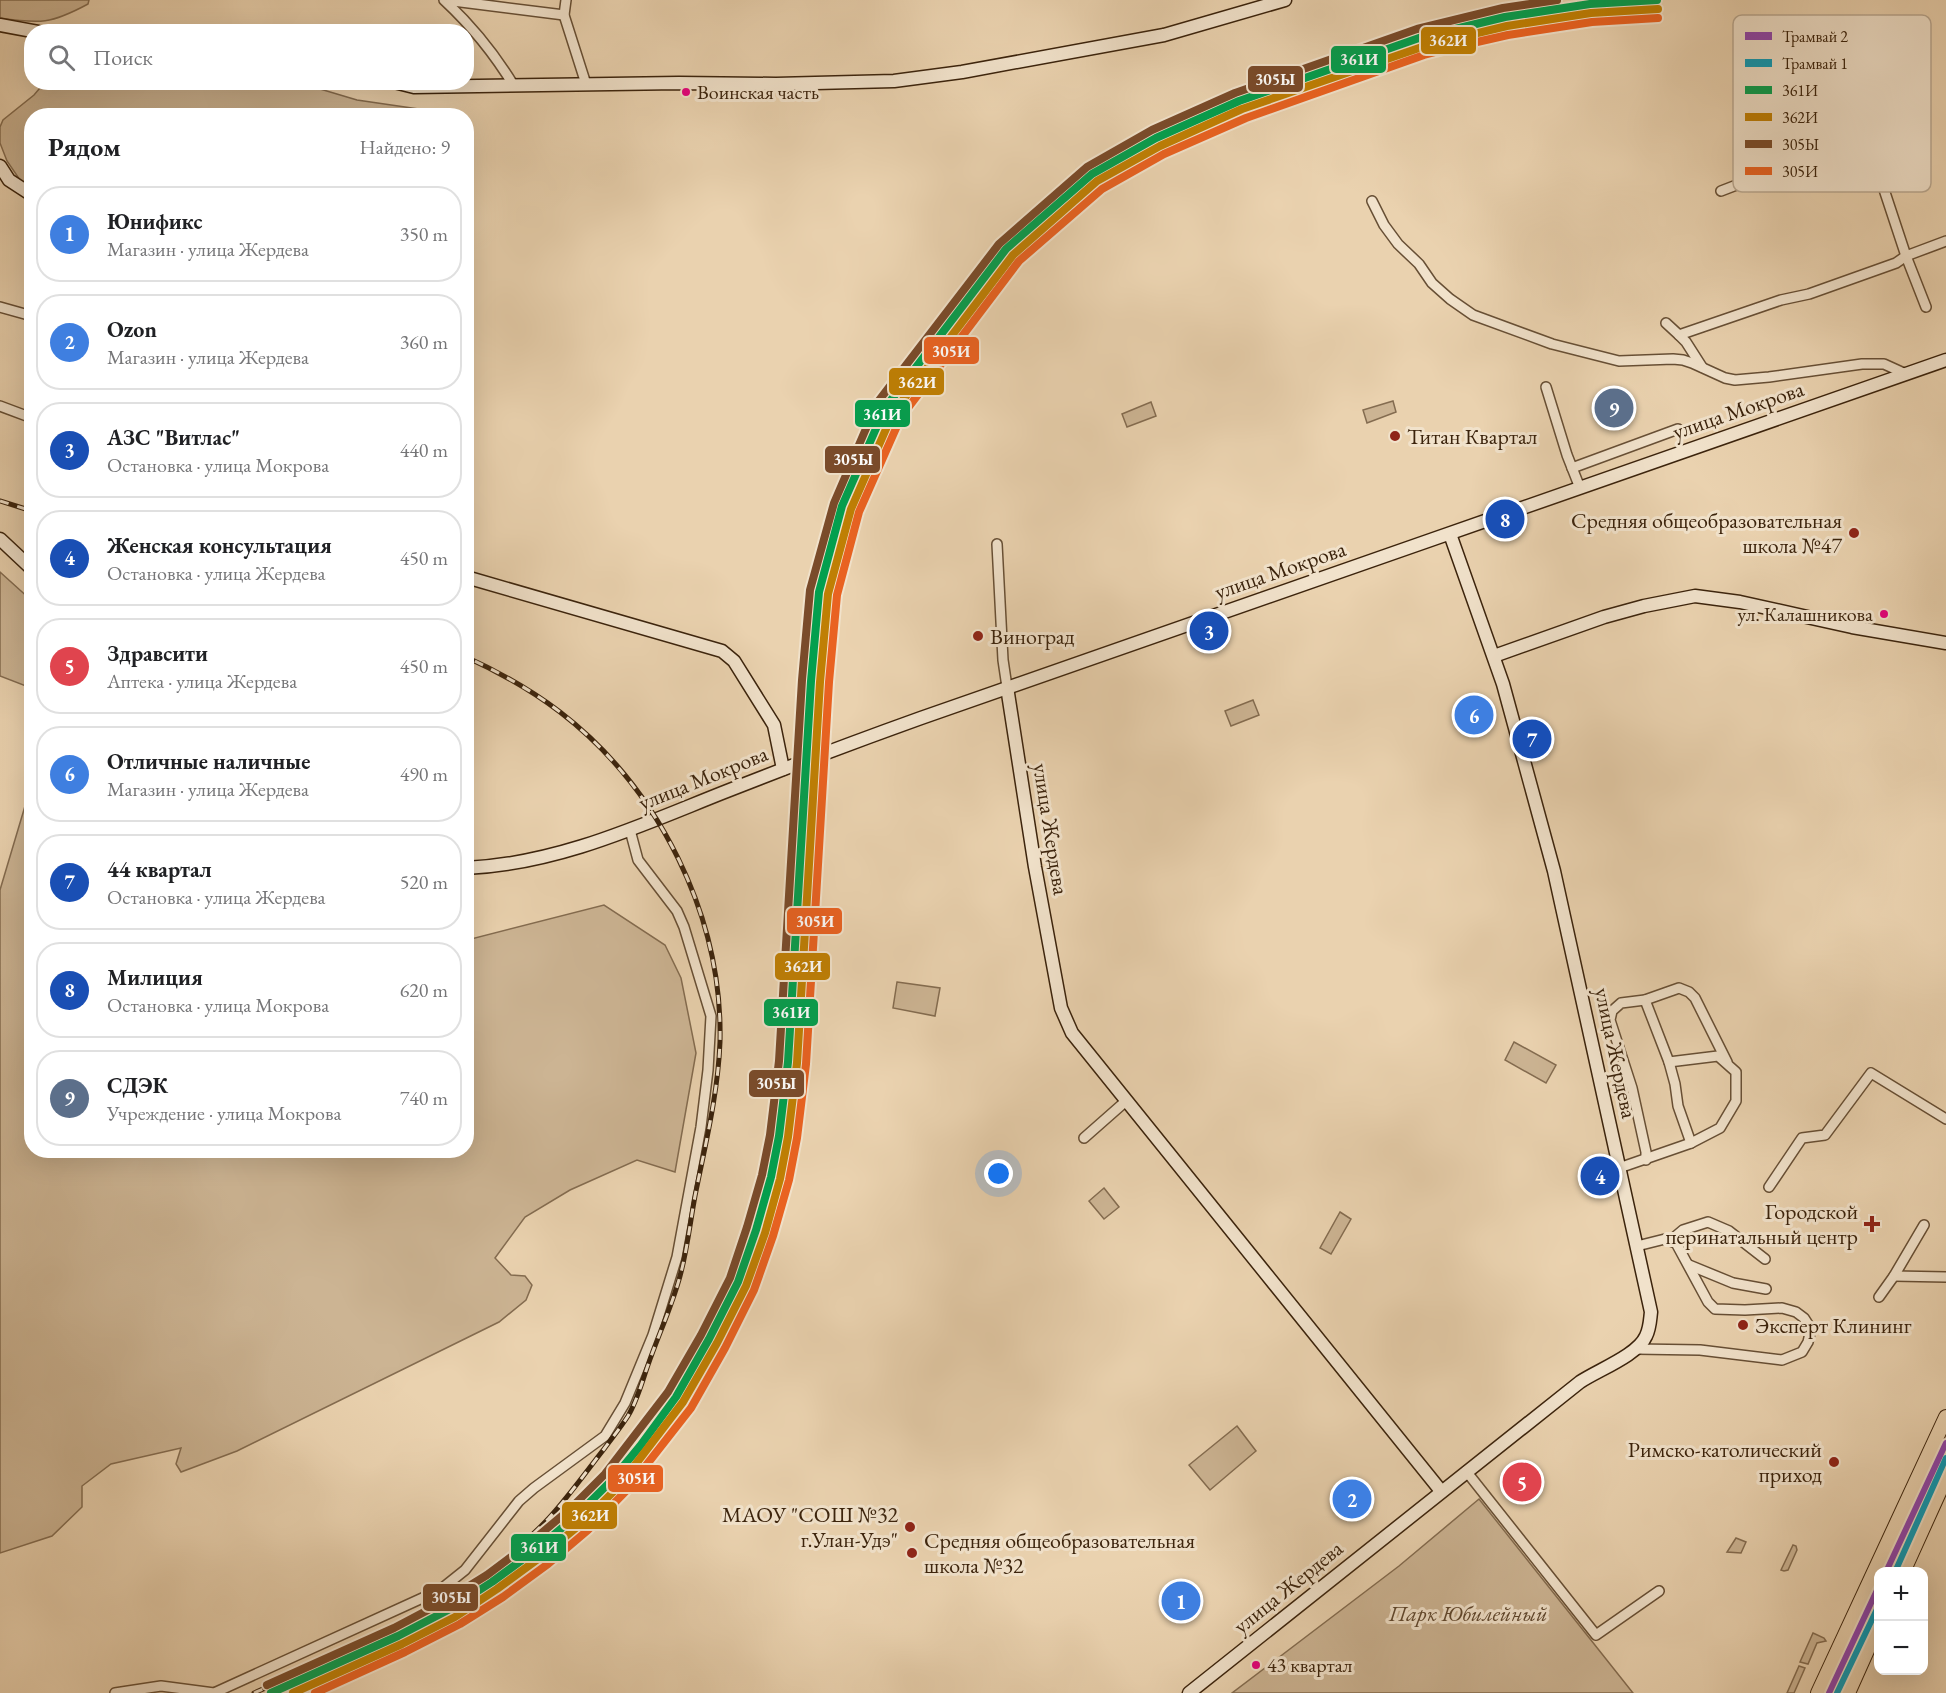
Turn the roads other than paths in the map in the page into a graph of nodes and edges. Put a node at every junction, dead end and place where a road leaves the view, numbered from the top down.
1 (445, 0) edge
2 (566, 0) edge
3 (1285, 0) edge
4 (564, 15) junction
5 (469, 24) edge
6 (0, 26) edge
7 (24, 30) edge
8 (474, 30) edge
9 (586, 84) junction
10 (474, 86) edge
11 (514, 86) junction
12 (0, 166) edge
13 (1733, 186) edge
14 (24, 190) edge
15 (1721, 191) dead end
16 (1885, 192) edge
17 (1372, 201) dead end
18 (1946, 241) edge
19 (1906, 256) junction
20 (0, 307) edge
21 (1926, 307) dead end
22 (24, 314) edge
23 (1666, 323) dead end
24 (1679, 335) junction
25 (1946, 360) edge
26 (1702, 367) junction
27 (1906, 374) junction
28 (1546, 387) dead end
29 (0, 406) edge
30 (24, 415) edge
31 (1678, 429) dead end
32 (1572, 468) junction
33 (1580, 488) junction
34 (1450, 534) junction
35 (0, 539) edge
36 (997, 544) dead end
37 (24, 562) edge
38 (474, 579) edge
39 (1946, 643) edge
40 (1494, 656) junction
41 (1007, 687) junction
42 (783, 769) junction
43 (630, 830) junction
44 (474, 867) edge
45 (1645, 1000) junction
46 (1669, 1062) junction
47 (1727, 1062) junction
48 (1126, 1101) junction
49 (1946, 1119) edge
50 (1084, 1138) dead end
51 (1691, 1143) junction
52 (1646, 1160) junction
53 (1619, 1168) junction
54 (1769, 1187) dead end
55 (1924, 1225) dead end
56 (1670, 1241) junction
57 (1637, 1246) junction
58 (1766, 1259) dead end
59 (1689, 1265) junction
60 (1894, 1276) junction
61 (1946, 1277) edge
62 (1766, 1289) dead end
63 (1879, 1297) dead end
64 (1636, 1349) junction
65 (1946, 1418) edge
66 (1466, 1471) junction
67 (1946, 1477) edge
68 (1441, 1491) junction
69 (1905, 1567) edge
70 (1659, 1591) dead end
71 (1874, 1635) edge
72 (115, 1693) edge
73 (1189, 1693) edge
74 (1818, 1693) edge
75 (1848, 1693) edge

1 - 4 street
1 - 5 street
2 - 4 street
3 - 9 main road
4 - 9 street
6 - 7 main road
8 - 11 street
9 - 11 main road
10 - 11 main road
12 - 14 main road
13 - 15 street
16 - 19 street
17 - 26 street
18 - 19 street
19 - 21 street
19 - 24 street
20 - 22 street
23 - 24 street
24 - 26 street
25 - 27 main road, улица Мокрова
26 - 27 street
27 - 33 main road, улица Мокрова
28 - 32 street
29 - 30 street
31 - 32 street
32 - 33 street
33 - 34 main road, улица Мокрова
34 - 40 main road, улица Жердева
34 - 41 main road, улица Мокрова
35 - 37 main road
36 - 41 street, улица Жердева
38 - 42 main road
39 - 40 main road
40 - 53 main road, улица Жердева
41 - 42 main road, улица Мокрова
41 - 48 main road, улица Жердева
42 - 43 main road, улица Мокрова
43 - 44 main road, улица Мокрова
43 - 72 street
45 - 46 street
45 - 47 street
45 - 52 street
46 - 47 street
46 - 51 street
47 - 51 street
48 - 50 street
48 - 68 main road, улица Жердева
49 - 54 street
51 - 52 street
52 - 53 street
53 - 57 main road, улица Жердева
55 - 60 street
56 - 57 street
56 - 58 street
56 - 59 street
57 - 64 main road, улица Жердева
59 - 62 street
59 - 64 street
60 - 61 street
60 - 63 street
64 - 66 main road, улица Жердева
65 - 74 main road
66 - 68 main road, улица Жердева
66 - 70 street
67 - 69 main road
68 - 73 main road, улица Жердева
71 - 75 main road

